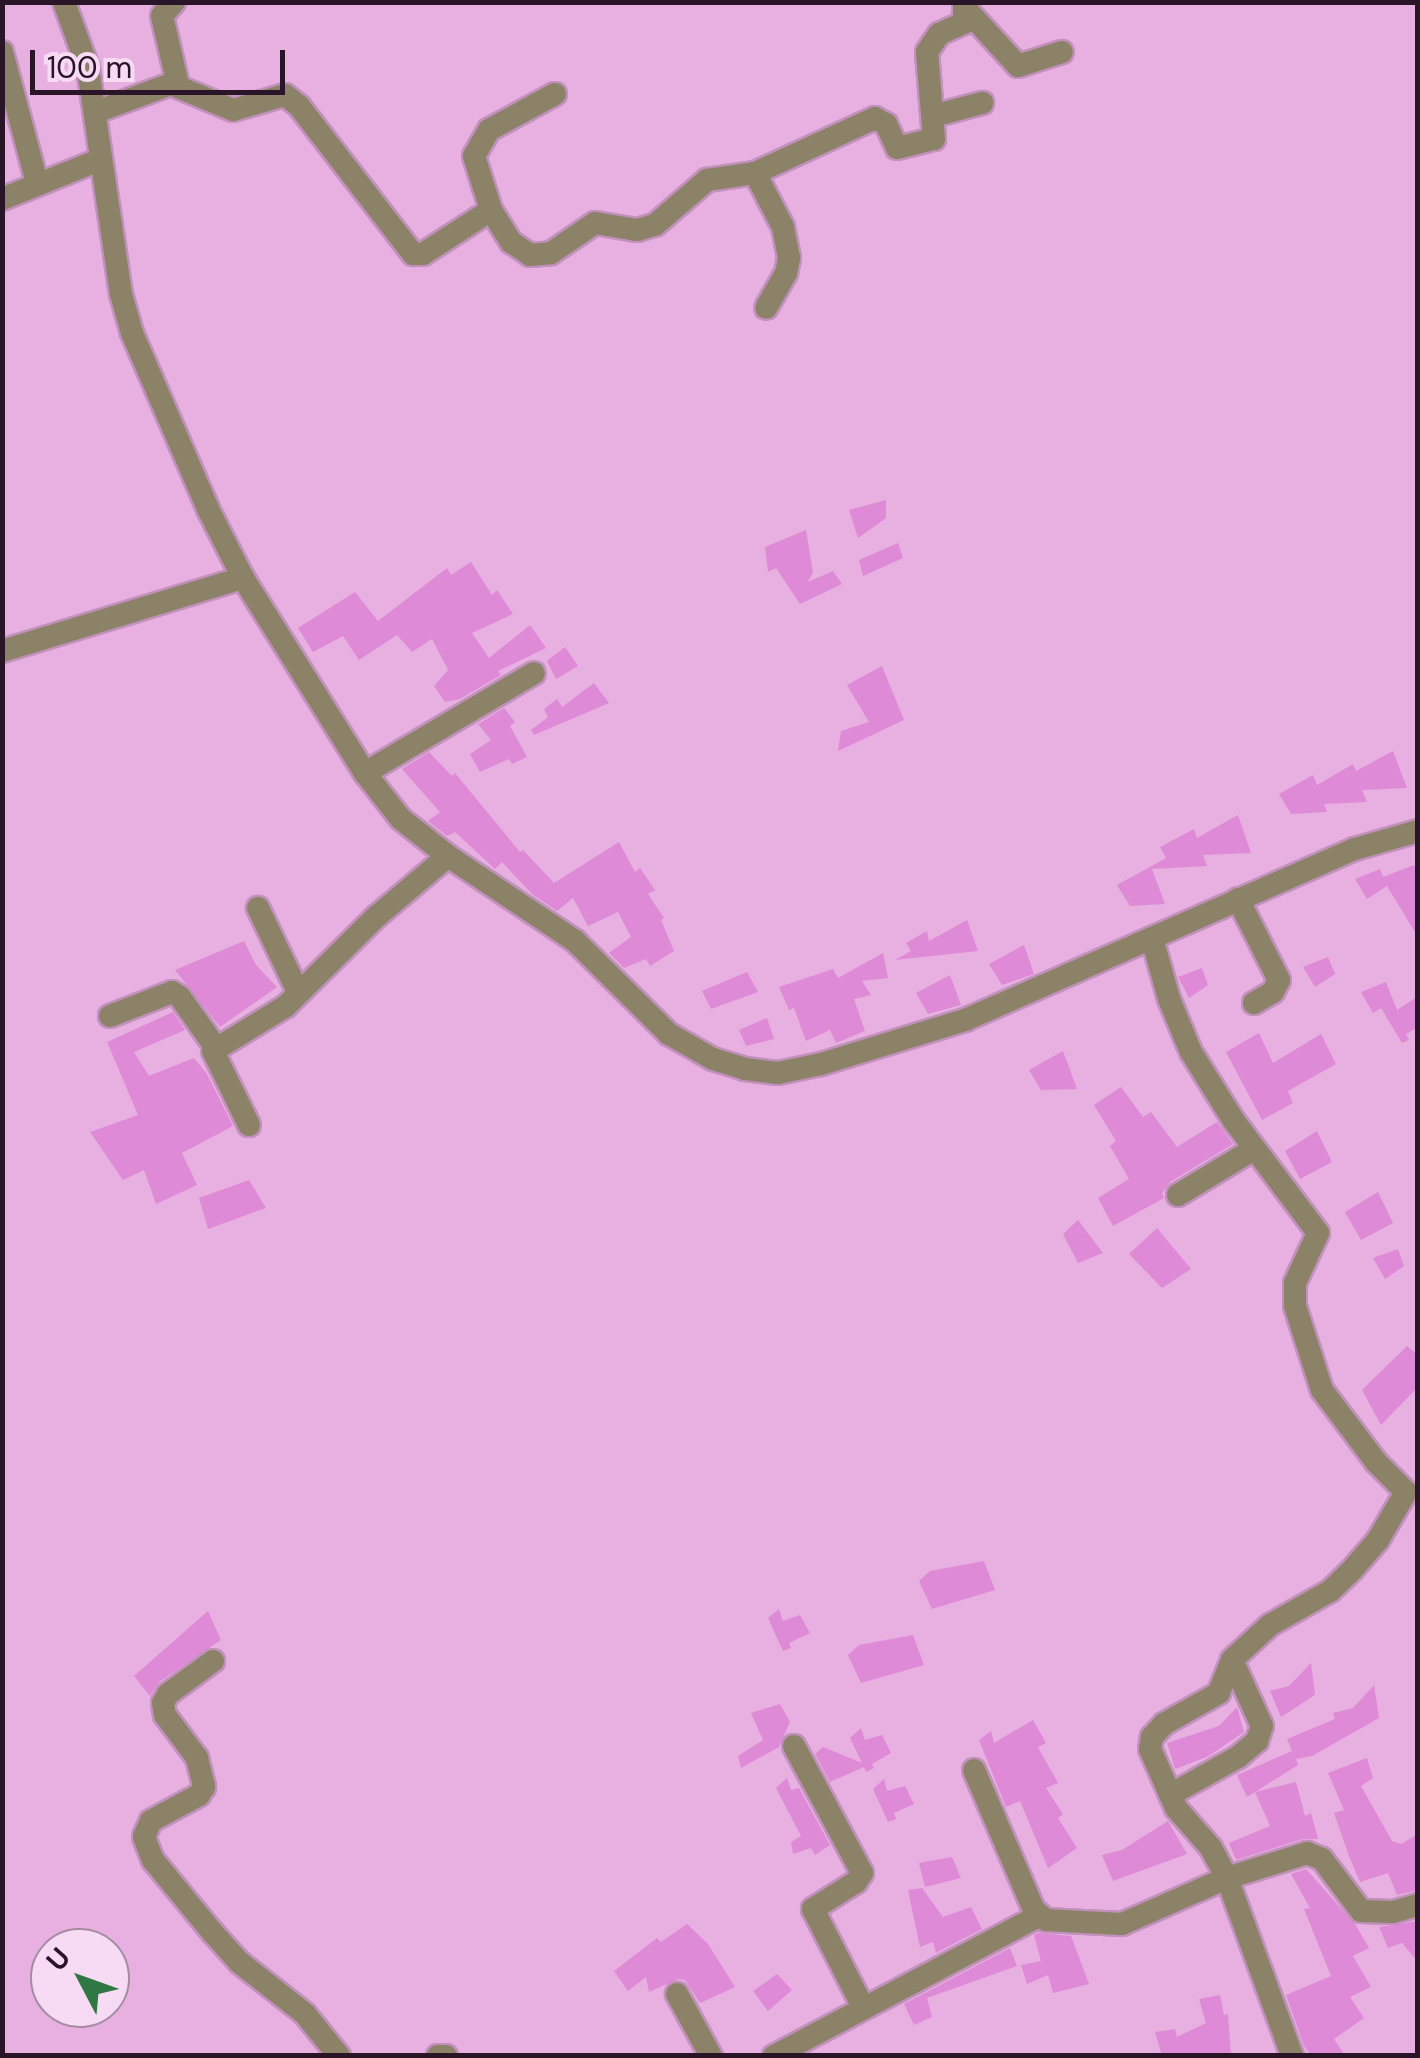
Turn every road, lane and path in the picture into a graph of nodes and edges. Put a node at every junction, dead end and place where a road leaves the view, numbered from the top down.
1 (64, 2) edge
2 (174, 2) edge
3 (964, 5) edge
4 (2, 52) edge
5 (1062, 52) dead end
6 (178, 85) junction
7 (555, 94) dead end
8 (982, 103) dead end
9 (96, 112) junction
10 (934, 116) junction
11 (99, 160) junction
12 (755, 173) junction
13 (37, 183) junction
14 (2, 199) edge
15 (491, 210) junction
16 (766, 308) dead end
17 (243, 578) junction
18 (2, 651) edge
19 (534, 672) dead end
20 (365, 773) junction
21 (1418, 831) edge
22 (448, 856) junction
23 (1238, 899) junction
24 (258, 908) dead end
25 (1152, 938) junction
26 (298, 992) junction
27 (1254, 1003) dead end
28 (110, 1016) dead end
29 (216, 1048) junction
30 (249, 1126) dead end
31 (1254, 1149) junction
32 (1178, 1195) dead end
33 (1412, 1497) edge
34 (1232, 1660) junction
35 (213, 1662) dead end
36 (794, 1746) dead end
37 (974, 1770) dead end
38 (1170, 1795) junction
39 (1227, 1878) junction
40 (1418, 1905) edge
41 (1038, 1916) junction
42 (677, 1994) dead end
43 (863, 2006) junction
44 (339, 2056) edge
45 (438, 2056) edge
46 (446, 2056) edge
47 (710, 2056) edge
48 (774, 2056) edge
49 (1292, 2056) edge

1 - 9 street
2 - 6 street
3 - 5 street
3 - 10 street
4 - 13 street
6 - 9 street
6 - 15 street
7 - 15 street
8 - 10 street
9 - 11 street
10 - 12 street
11 - 13 street
11 - 17 street
12 - 15 street
12 - 16 street
13 - 14 street
17 - 18 street
17 - 20 street
19 - 20 street
20 - 22 street
21 - 23 street
22 - 25 street
22 - 26 street
23 - 25 street
23 - 27 street
24 - 26 street
25 - 31 street
26 - 29 street
28 - 29 street
29 - 30 street
31 - 32 street
31 - 33 street
33 - 34 street
34 - 38 street
34 - 38 street
35 - 44 street
36 - 43 street
37 - 41 street
38 - 39 street
39 - 40 street
39 - 41 street
39 - 49 street
41 - 43 street
42 - 47 street
43 - 48 street
45 - 46 street

